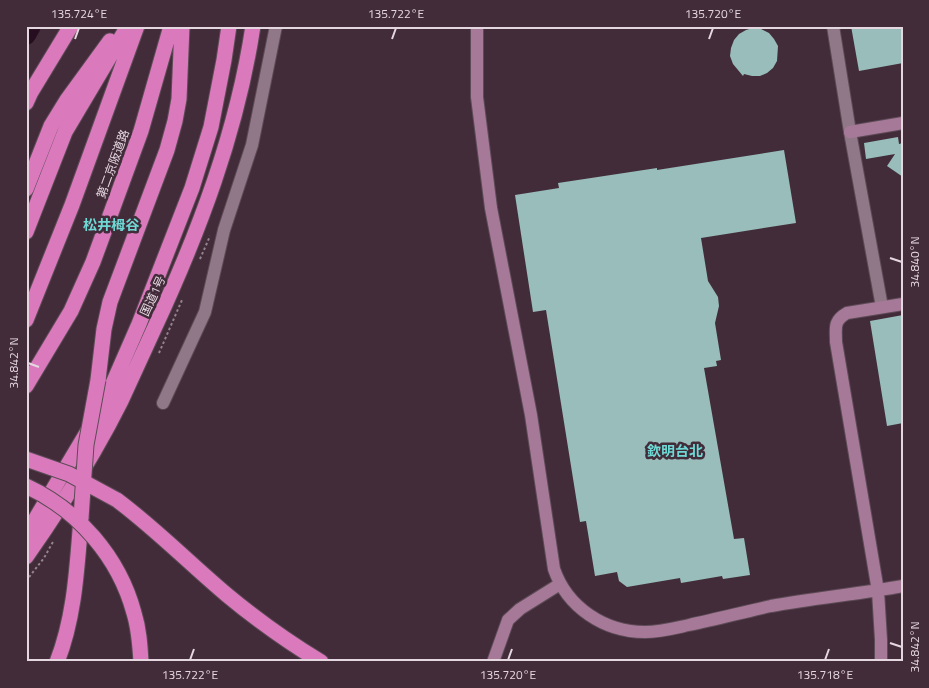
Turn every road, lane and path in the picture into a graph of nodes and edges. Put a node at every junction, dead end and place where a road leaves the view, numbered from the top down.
1 (71, 26) edge
2 (120, 26) edge
3 (128, 26) edge
4 (136, 26) edge
5 (171, 26) edge
6 (182, 26) edge
7 (228, 26) edge
8 (252, 26) edge
9 (276, 26) edge
10 (477, 26) edge
11 (833, 26) edge
12 (26, 103) edge
13 (903, 123) edge
14 (850, 132) junction
15 (26, 189) edge
16 (26, 232) edge
17 (903, 304) edge
18 (882, 308) junction
19 (26, 320) edge
20 (26, 386) edge
21 (163, 403) dead end
22 (26, 459) edge
23 (26, 486) edge
24 (26, 535) edge
25 (26, 557) edge
26 (560, 584) junction
27 (903, 586) edge
28 (878, 590) junction
29 (57, 662) edge
30 (141, 662) edge
31 (321, 662) edge
32 (492, 662) edge
33 (881, 662) edge

1 - 12 highway
2 - 15 highway
3 - 16 highway
4 - 19 highway, 第二京阪道路
5 - 20 highway, 第二京阪道路
6 - 29 highway, bridge
7 - 24 highway
8 - 25 highway, 国道1号
9 - 21 street
10 - 26 street
11 - 14 street
13 - 14 street
14 - 18 street
17 - 18 street
18 - 28 street
22 - 31 highway, bridge
23 - 30 highway, bridge
26 - 28 street
26 - 32 street
27 - 28 street
28 - 33 street

